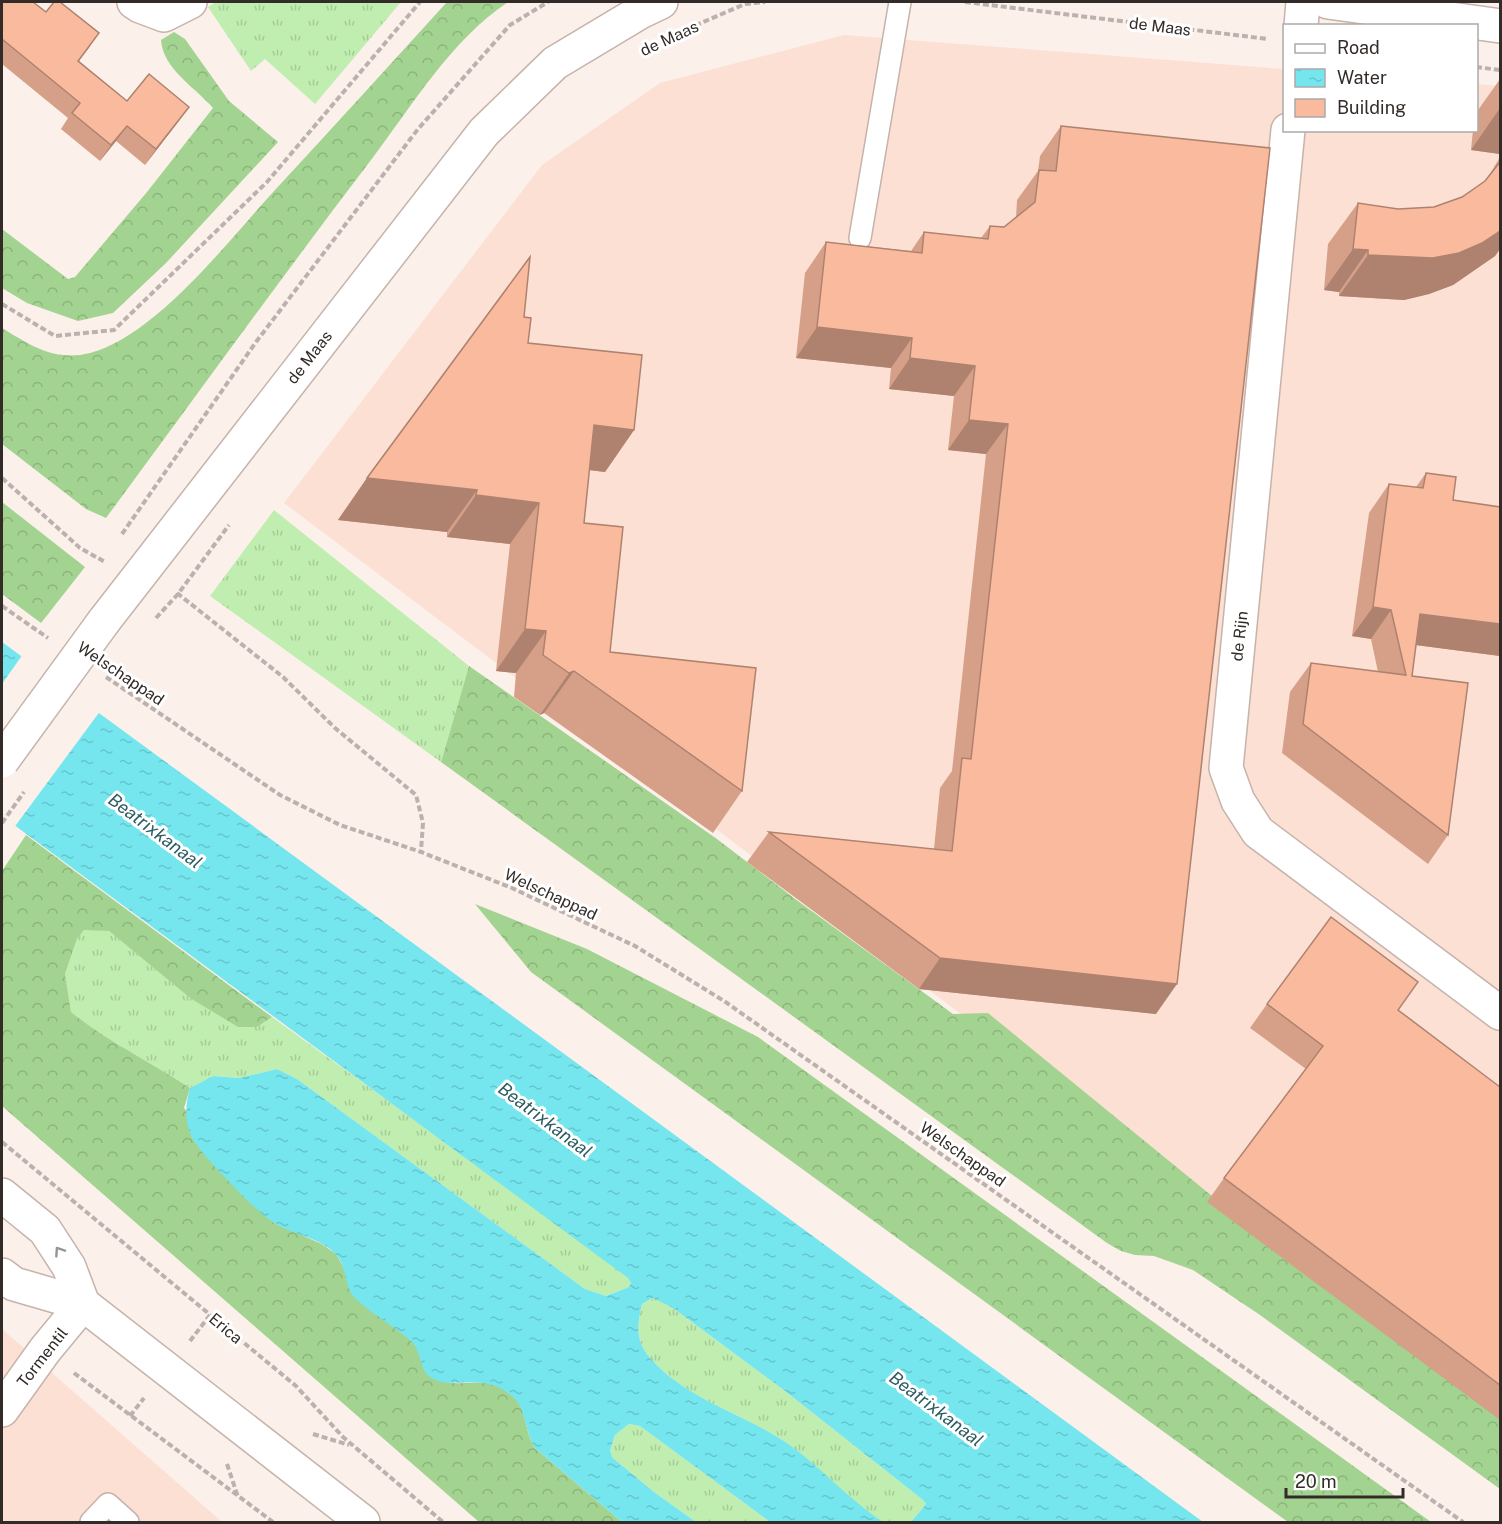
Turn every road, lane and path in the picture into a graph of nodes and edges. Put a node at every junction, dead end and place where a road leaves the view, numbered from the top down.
1 (134, 2) edge
2 (190, 2) edge
3 (420, 2) edge
4 (548, 2) edge
5 (661, 2) edge
6 (765, 2) edge
7 (900, 2) edge
8 (965, 2) edge
9 (1303, 2) edge
10 (1328, 2) edge
11 (985, 3) edge
12 (1292, 24) edge
13 (1500, 26) edge
14 (685, 30) dead end
15 (1283, 33) edge
16 (1478, 67) edge
17 (1500, 70) edge
18 (1288, 132) edge
19 (860, 238) dead end
20 (2, 304) edge
21 (2, 478) edge
22 (234, 518) dead end
23 (116, 544) dead end
24 (110, 552) dead end
25 (2, 606) edge
26 (50, 639) dead end
27 (98, 671) dead end
28 (2, 761) edge
29 (421, 852) junction
30 (1500, 1013) edge
31 (2, 1142) edge
32 (2, 1195) edge
33 (2, 1275) edge
34 (83, 1304) junction
35 (2, 1410) edge
36 (130, 1416) dead end
37 (91, 1522) edge
38 (128, 1522) edge
39 (273, 1522) edge
40 (363, 1522) edge
41 (443, 1522) edge
42 (1463, 1522) edge

1 - 2 street
3 - 20 path
4 - 23 path
5 - 28 street, de Maas, bridge
6 - 14 path, de Maas
7 - 19 lane
8 - 11 path, de Maas
9 - 12 street
10 - 13 street
11 - 15 path, de Maas
16 - 17 path
18 - 30 street, de Rijn
21 - 24 path
22 - 29 path
25 - 26 path
27 - 29 path, Welschappad
29 - 42 path, Welschappad
31 - 41 path, Erica
34 -> 32 street
33 - 34 street
34 - 35 street, Tormentil
34 - 40 street
36 - 39 path
37 - 38 lane

